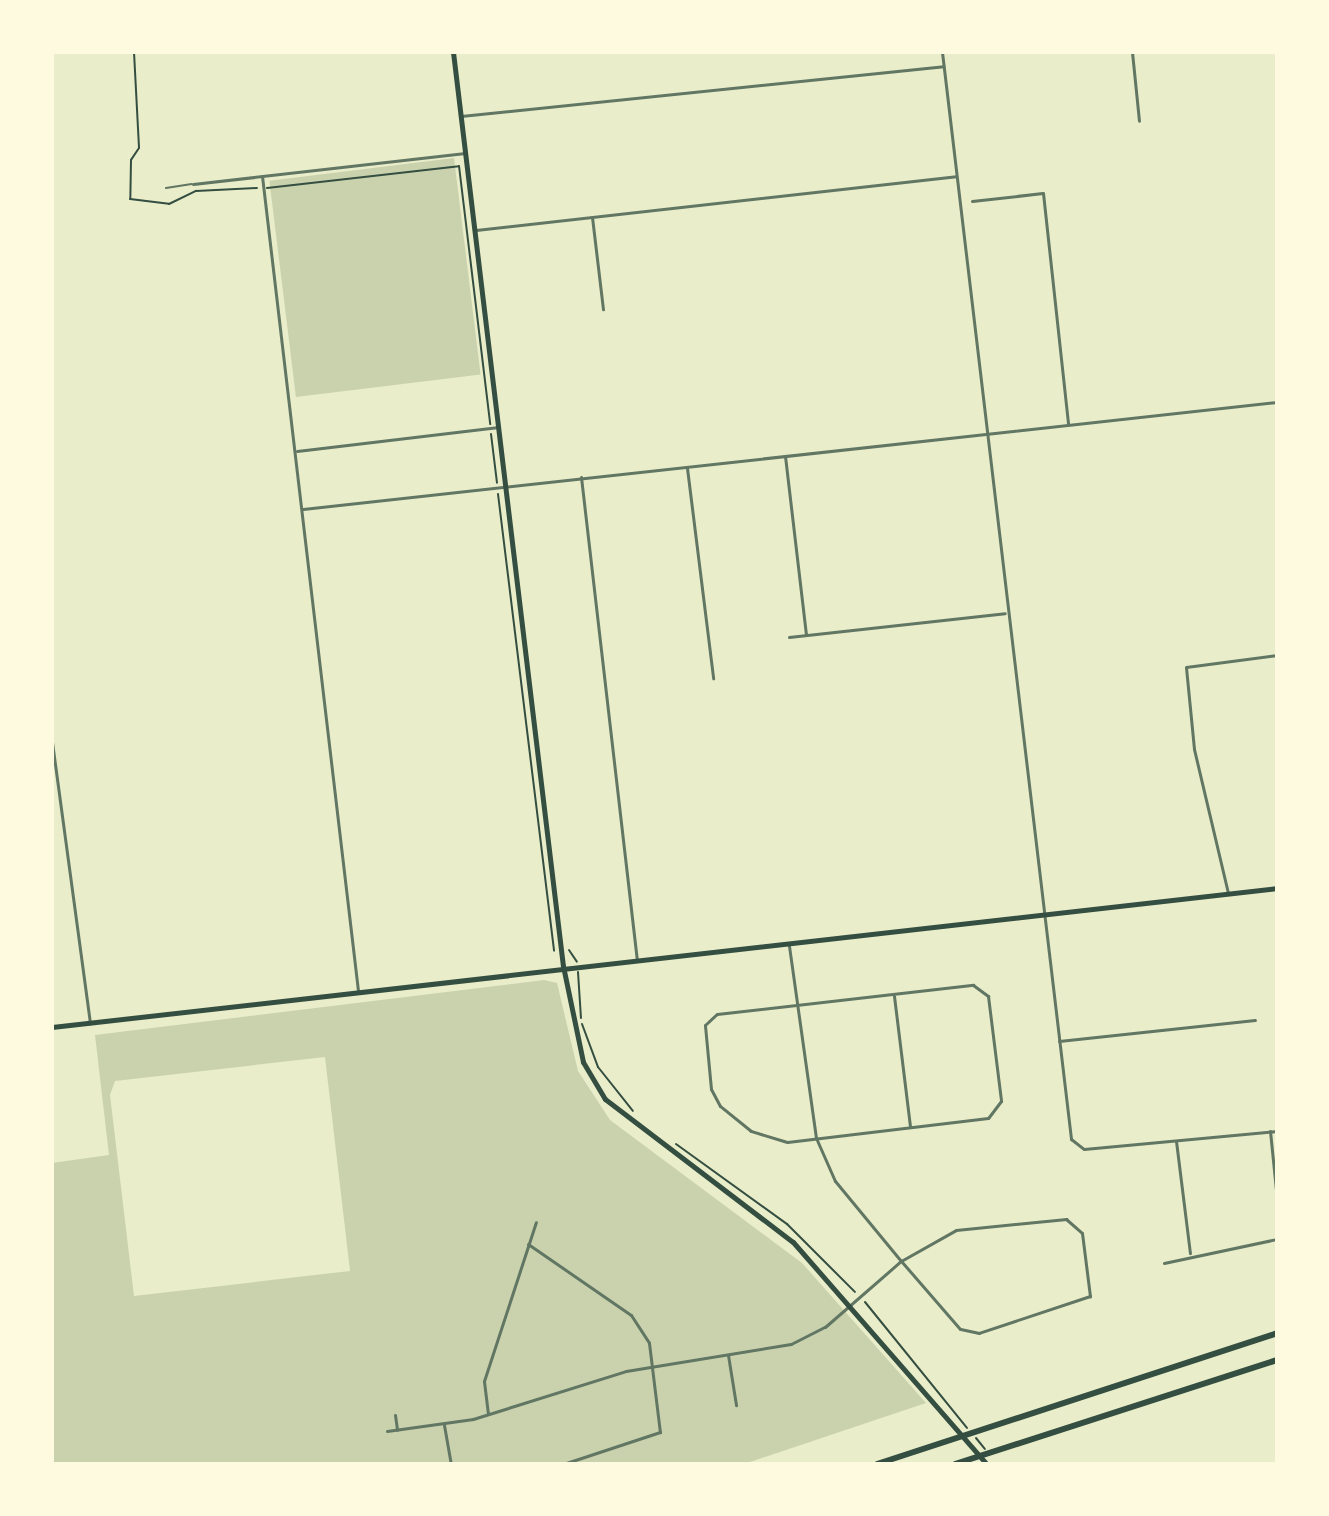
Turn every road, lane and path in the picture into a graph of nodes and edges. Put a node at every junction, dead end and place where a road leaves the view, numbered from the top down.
1 (134, 52) edge
2 (453, 52) edge
3 (942, 52) edge
4 (1132, 52) edge
5 (944, 65) junction
6 (461, 116) junction
7 (1139, 121) dead end
8 (465, 153) junction
9 (262, 176) junction
10 (956, 176) junction
11 (193, 184) joint
12 (270, 187) dead end
13 (166, 188) dead end
14 (258, 188) dead end
15 (972, 201) dead end
16 (592, 217) junction
17 (476, 230) junction
18 (603, 309) dead end
19 (1277, 402) edge
20 (1068, 425) junction
21 (499, 427) junction
22 (490, 428) junction
23 (986, 434) junction
24 (295, 451) junction
25 (785, 455) junction
26 (686, 466) junction
27 (581, 477) junction
28 (506, 485) junction
29 (497, 486) junction
30 (303, 509) junction
31 (1005, 613) junction
32 (806, 635) junction
33 (789, 637) dead end
34 (1277, 655) edge
35 (713, 678) dead end
36 (52, 742) edge
37 (1277, 888) edge
38 (1228, 893) junction
39 (1043, 913) junction
40 (788, 941) junction
41 (561, 951) junction
42 (637, 958) junction
43 (577, 965) junction
44 (563, 966) junction
45 (578, 974) dead end
46 (358, 991) junction
47 (894, 994) junction
48 (797, 1005) junction
49 (1255, 1020) dead end
50 (90, 1023) junction
51 (52, 1027) edge
52 (1059, 1041) junction
53 (910, 1127) junction
54 (1270, 1131) junction
55 (1277, 1131) edge
56 (816, 1138) junction
57 (1176, 1141) junction
58 (1277, 1200) edge
59 (536, 1222) dead end
60 (1277, 1239) edge
61 (528, 1244) junction
62 (1190, 1253) junction
63 (901, 1261) junction
64 (1164, 1263) dead end
65 (853, 1303) junction
66 (1277, 1333) edge
67 (728, 1355) junction
68 (1277, 1360) edge
69 (653, 1366) junction
70 (736, 1405) dead end
71 (488, 1414) junction
72 (395, 1415) dead end
73 (444, 1425) junction
74 (965, 1425) dead end
75 (397, 1430) junction
76 (387, 1431) dead end
77 (990, 1454) dead end
78 (451, 1464) edge
79 (563, 1464) edge
80 (877, 1464) edge
81 (955, 1464) edge
82 (987, 1464) edge

1 - 14 path
2 - 6 main road
3 - 5 street
4 - 7 street
5 - 6 street
5 - 10 street
6 - 8 main road
8 - 9 street
8 - 17 main road
9 - 11 street
9 - 24 street
10 - 16 street
10 - 23 street
11 - 13 lane
12 - 22 path
15 - 20 street
16 - 17 street
16 - 18 street
17 - 21 main road
19 - 20 street
20 - 23 street
21 - 22 street
21 - 28 main road
22 - 24 street
22 - 29 path
23 - 25 street
23 - 31 street
24 - 30 street
25 - 26 street
25 - 32 street
26 - 27 street
26 - 35 street
27 - 28 street
27 - 42 street
28 - 29 street
28 - 41 main road
29 - 30 street
29 - 41 path
30 - 46 street
31 - 32 street
31 - 39 street
32 - 33 street
34 - 38 street
36 - 50 street
37 - 38 main road
38 - 39 main road
39 - 40 main road
39 - 52 street
40 - 42 main road
40 - 48 street
41 - 43 path
41 - 44 main road
42 - 43 main road
43 - 44 main road
43 - 45 path
44 - 46 main road
44 - 65 main road
46 - 50 main road
47 - 48 street
47 - 53 street
47 - 53 street
48 - 56 street
48 - 56 street
49 - 52 street
50 - 51 main road
52 - 57 street
53 - 56 street
54 - 55 street
54 - 57 street
54 - 58 street
56 - 63 street
57 - 62 street
59 - 61 street
60 - 62 street
61 - 69 street
61 - 71 street
62 - 64 street
63 - 63 street
63 - 65 street
65 - 67 street
65 - 82 main road
66 - 80 highway
67 - 69 street
67 - 70 street
68 - 81 highway
69 - 71 street
69 - 79 street
71 - 73 street
72 - 75 street
73 - 75 street
73 - 78 street
74 - 77 path
75 - 76 street

